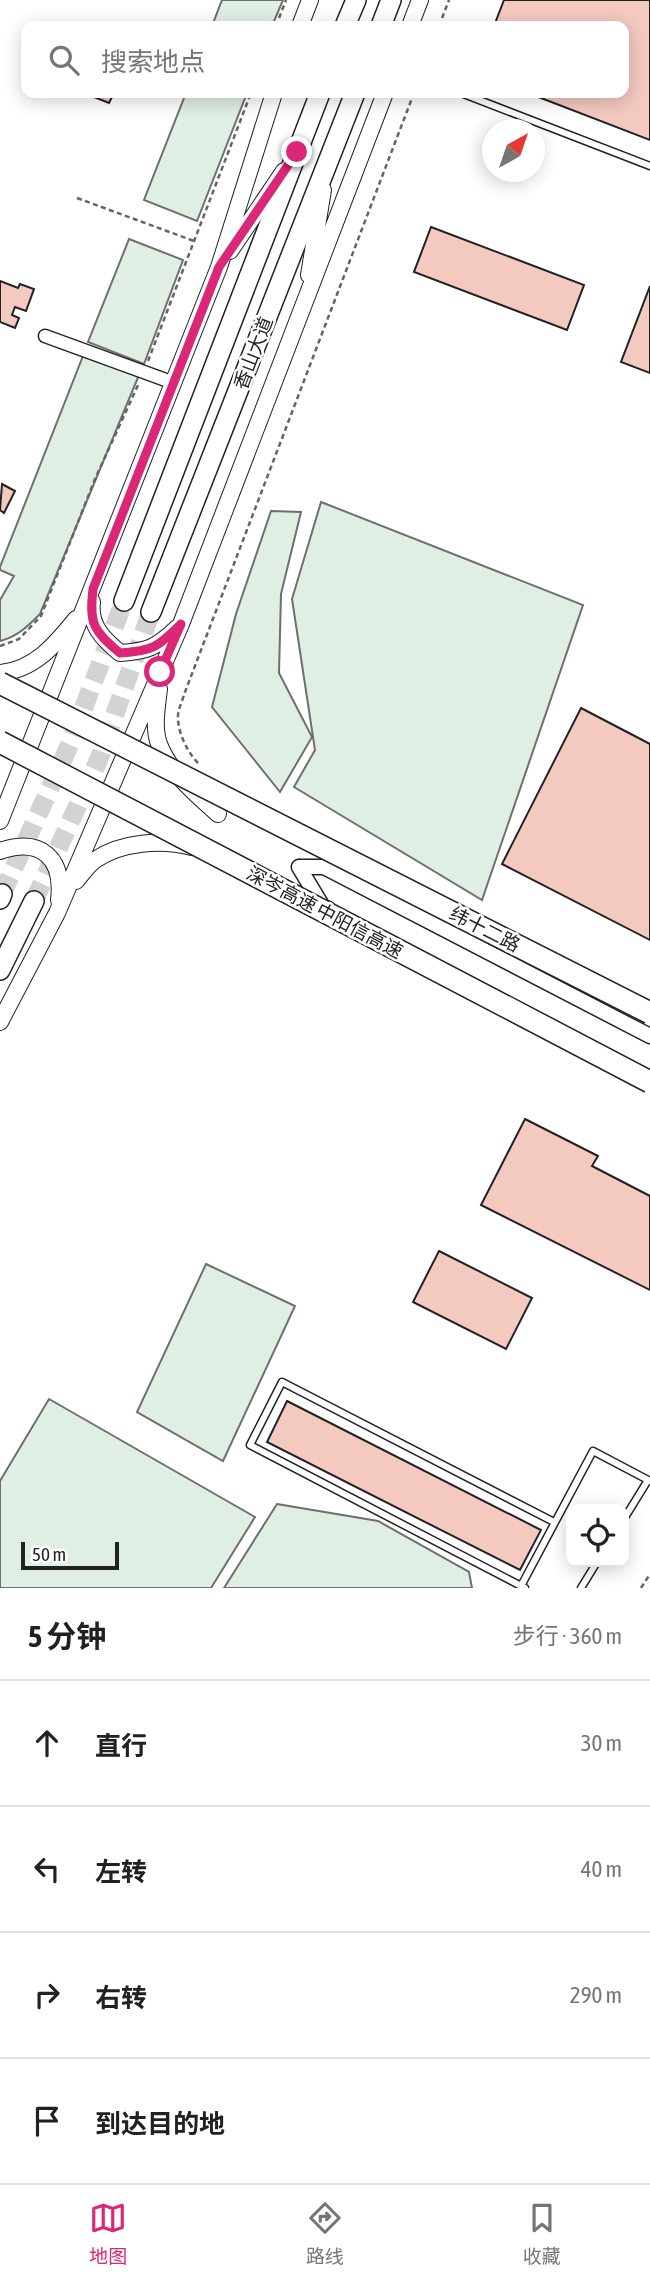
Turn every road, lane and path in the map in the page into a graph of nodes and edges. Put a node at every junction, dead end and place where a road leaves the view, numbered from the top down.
1 (286, 0) edge
2 (310, 0) edge
3 (356, 0) edge
4 (391, 0) edge
5 (420, 0) edge
6 (449, 0) edge
7 (278, 21) edge
8 (302, 21) edge
9 (347, 21) edge
10 (383, 21) edge
11 (412, 21) edge
12 (441, 21) edge
13 (272, 98) edge
14 (318, 98) edge
15 (353, 98) edge
16 (383, 98) edge
17 (412, 98) edge
18 (474, 98) edge
19 (297, 152) junction
20 (327, 164) junction
21 (650, 166) edge
22 (77, 198) dead end
23 (194, 241) dead end
24 (219, 267) junction
25 (304, 305) junction
26 (45, 335) dead end
27 (174, 383) junction
28 (93, 589) junction
29 (124, 601) tunnel mouth
30 (86, 607) junction
31 (151, 612) tunnel mouth
32 (181, 624) junction
33 (160, 672) junction
34 (0, 673) edge
35 (0, 683) edge
36 (0, 742) edge
37 (205, 771) dead end
38 (218, 814) dead end
39 (0, 821) edge
40 (0, 851) edge
41 (221, 854) dead end
42 (67, 890) junction
43 (34, 901) tunnel mouth
44 (57, 913) junction
45 (0, 970) edge
46 (650, 1013) edge
47 (0, 1022) edge
48 (650, 1036) edge
49 (650, 1074) edge
50 (650, 1082) edge
51 (649, 1481) edge
52 (629, 1511) edge
53 (554, 1522) junction
54 (594, 1567) edge
55 (650, 1574) edge
56 (523, 1587) edge
57 (581, 1588) edge
58 (641, 1588) edge

1 - 7 path
2 - 8 main road
3 - 9 highway
4 - 10 highway
5 - 11 main road
6 - 12 path
13 - 24 main road
14 - 19 highway, 香山大道
15 - 20 highway, 香山大道
16 - 25 main road
17 - 37 path
18 - 21 lane
19 - 24 main road
19 - 29 highway, 香山大道
20 - 25 main road
20 - 31 highway, 香山大道
22 - 23 path
24 - 27 main road
25 - 32 main road
26 - 27 street
27 - 28 main road
28 - 30 main road
28 - 32 main road
30 - 34 main road
30 - 39 main road
32 - 33 main road
33 - 38 main road
33 - 42 main road
35 - 46 highway, bridge
36 - 50 highway, 深岑高速 中阳信高速, bridge
40 - 44 main road
41 - 42 main road
42 - 44 main road
43 - 45 highway
44 - 47 main road
48 - 49 street, 纬十二路
51 - 52 lane
51 - 53 lane
53 - 56 lane
53 - 56 lane
54 - 57 lane
55 - 58 path

